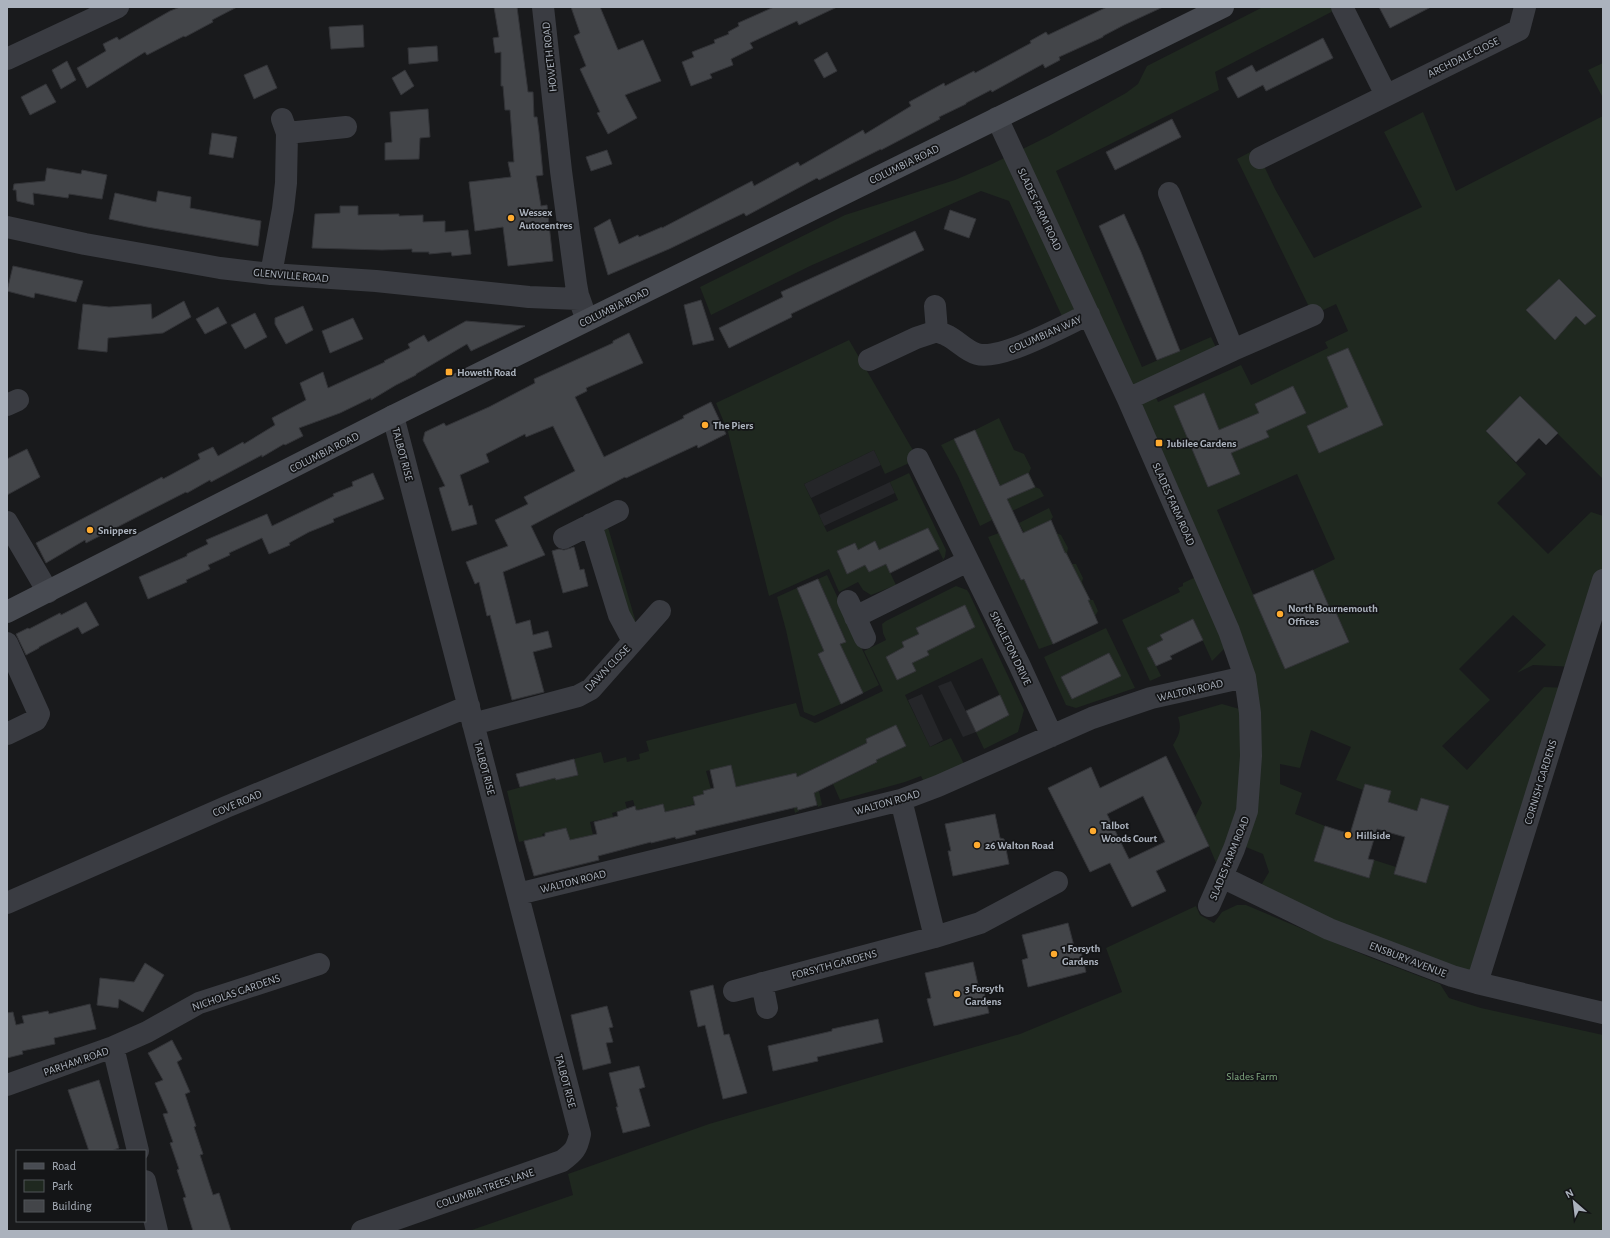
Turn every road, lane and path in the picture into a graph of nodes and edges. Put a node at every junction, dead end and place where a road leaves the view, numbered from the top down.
1 (118, 7) edge
2 (543, 7) edge
3 (1223, 7) edge
4 (1342, 7) edge
5 (1525, 7) edge
6 (7, 59) edge
7 (1386, 95) junction
8 (997, 118) junction
9 (346, 127) dead end
10 (1260, 158) dead end
11 (1170, 193) dead end
12 (7, 227) edge
13 (271, 274) junction
14 (579, 299) junction
15 (935, 306) dead end
16 (1089, 314) junction
17 (1313, 315) dead end
18 (587, 321) junction
19 (937, 331) junction
20 (1233, 350) junction
21 (869, 360) dead end
22 (1128, 399) junction
23 (393, 416) junction
24 (918, 459) dead end
25 (618, 511) dead end
26 (7, 522) edge
27 (591, 524) junction
28 (564, 538) dead end
29 (968, 561) junction
30 (1603, 580) edge
31 (48, 592) junction
32 (660, 611) dead end
33 (7, 612) edge
34 (866, 638) dead end
35 (634, 641) junction
36 (7, 643) edge
37 (1245, 677) junction
38 (471, 715) junction
39 (7, 734) edge
40 (1052, 736) junction
41 (901, 800) junction
42 (1222, 878) junction
43 (1057, 882) dead end
44 (518, 894) junction
45 (7, 902) edge
46 (1209, 906) dead end
47 (935, 937) junction
48 (319, 964) dead end
49 (1477, 983) junction
50 (762, 984) junction
51 (734, 991) dead end
52 (767, 1008) dead end
53 (1603, 1013) edge
54 (113, 1047) junction
55 (7, 1085) edge
56 (576, 1119) joint
57 (138, 1150) edge
58 (146, 1185) edge
59 (157, 1231) edge
60 (362, 1231) edge

1 - 6 street
2 - 14 street, HOWETH ROAD
3 - 8 street, COLUMBIA ROAD
4 - 7 street
5 - 7 street, ARCHDALE CLOSE
7 - 10 street, ARCHDALE CLOSE
8 - 16 street, SLADES FARM ROAD
8 - 18 street, COLUMBIA ROAD
9 - 13 street
11 - 20 street
12 - 13 street, GLENVILLE ROAD
13 - 14 street, GLENVILLE ROAD
14 - 18 street, HOWETH ROAD
15 - 19 street
16 - 19 street, COLUMBIAN WAY
16 - 22 street, SLADES FARM ROAD
17 - 20 street
18 - 23 street, COLUMBIA ROAD
19 - 21 street
20 - 22 street
22 - 37 street, SLADES FARM ROAD
23 - 31 street, COLUMBIA ROAD
23 - 38 street, TALBOT RISE
24 - 29 street, SINGLETON DRIVE
25 - 27 street
26 - 31 street
27 - 28 street
27 - 35 street
29 - 34 street
29 - 40 street, SINGLETON DRIVE
30 - 49 street, CORNISH GARDENS
31 - 33 street, COLUMBIA ROAD
32 - 35 street, DAWN CLOSE
35 - 38 street, DAWN CLOSE
36 - 39 street
37 - 40 street, WALTON ROAD
37 - 42 street, SLADES FARM ROAD
38 - 44 street, TALBOT RISE
38 - 45 street, COVE ROAD
40 - 41 street, WALTON ROAD
41 - 44 street, WALTON ROAD
41 - 47 street
42 - 46 street, SLADES FARM ROAD
42 - 49 street, ENSBURY AVENUE
43 - 47 street, FORSYTH GARDENS
44 - 56 street, TALBOT RISE
47 - 50 street, FORSYTH GARDENS
48 - 54 street, NICHOLAS GARDENS
49 - 53 street, ENSBURY AVENUE
50 - 51 street, FORSYTH GARDENS
50 - 52 street
54 - 55 street, PARHAM ROAD
54 - 57 street, PARHAM ROAD
56 - 60 street, COLUMBIA TREES LANE
58 - 59 street

